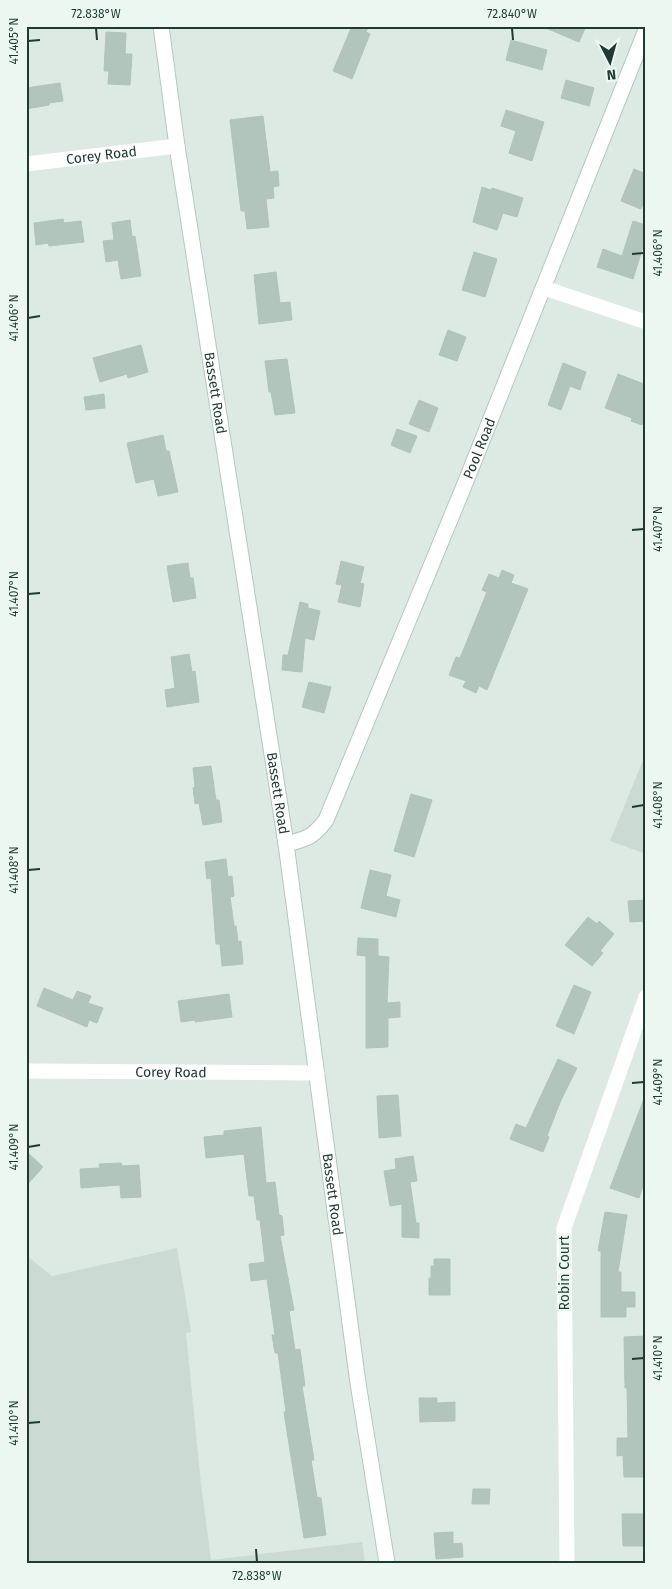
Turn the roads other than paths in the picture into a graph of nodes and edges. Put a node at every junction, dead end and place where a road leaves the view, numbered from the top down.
1 (161, 26) edge
2 (646, 30) edge
3 (177, 146) junction
4 (26, 164) edge
5 (544, 288) junction
6 (646, 322) edge
7 (286, 844) junction
8 (646, 997) edge
9 (26, 1071) edge
10 (316, 1073) junction
11 (387, 1563) edge
12 (567, 1563) edge

1 - 3 street, Bassett Road
2 - 5 street, Pool Road
3 - 4 street, Corey Road
3 - 7 street, Bassett Road
5 - 6 street
5 - 7 street, Pool Road
7 - 10 street, Bassett Road
8 - 12 street, Robin Court
9 - 10 street, Corey Road
10 - 11 street, Bassett Road

